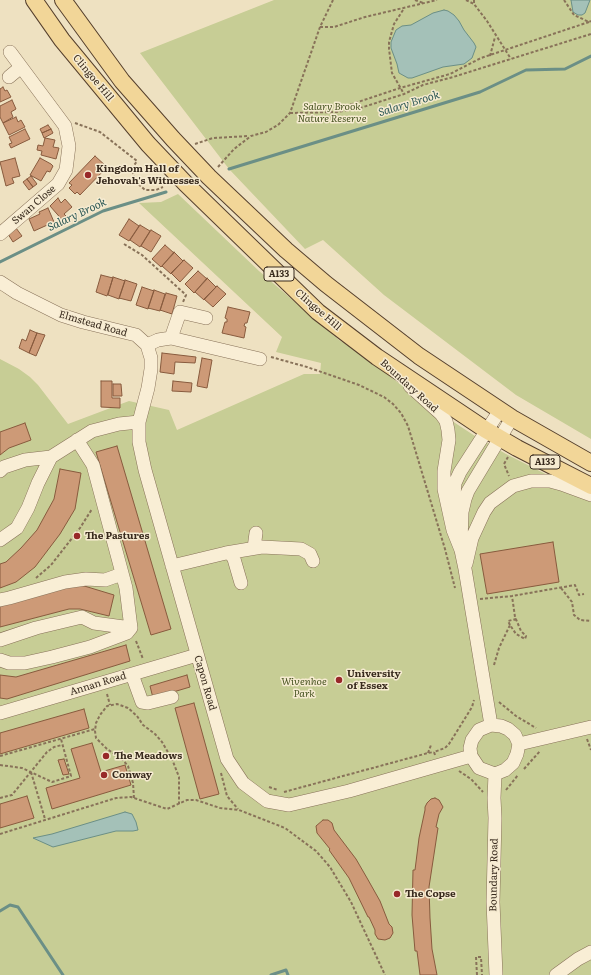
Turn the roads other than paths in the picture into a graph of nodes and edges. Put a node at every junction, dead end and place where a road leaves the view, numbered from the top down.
1 (34, 0) edge
2 (63, 0) edge
3 (10, 52) dead end
4 (21, 67) junction
5 (9, 77) dead end
6 (0, 234) edge
7 (0, 282) edge
8 (206, 318) dead end
9 (170, 338) junction
10 (147, 345) junction
11 (377, 357) junction
12 (260, 358) road end
13 (506, 414) junction
14 (139, 422) junction
15 (486, 430) junction
16 (500, 439) junction
17 (77, 440) junction
18 (51, 457) junction
19 (591, 463) edge
20 (0, 471) edge
21 (591, 486) edge
22 (591, 495) edge
23 (453, 530) junction
24 (256, 533) dead end
25 (0, 540) edge
26 (254, 548) junction
27 (461, 550) junction
28 (226, 553) junction
29 (313, 561) dead end
30 (172, 566) junction
31 (465, 569) junction
32 (122, 574) junction
33 (241, 583) dead end
34 (0, 600) edge
35 (131, 628) junction
36 (0, 640) edge
37 (197, 655) junction
38 (0, 660) edge
39 (134, 680) dead end
40 (172, 697) dead end
41 (0, 714) edge
42 (491, 725) junction
43 (589, 732) edge
44 (519, 744) junction
45 (471, 756) junction
46 (495, 774) junction
47 (591, 952) edge
48 (496, 975) edge
49 (556, 975) edge

1 - 11 main road, Clingoe Hill / A133
2 - 13 main road, Clingoe Hill / A133
3 - 4 street, Swan Close
4 - 5 street
4 - 6 street, Swan Close
7 - 10 street, Elmstead Road
8 - 9 street
9 - 10 street
9 - 12 street
10 - 14 street, Capon Road
11 - 15 main road, Clingoe Hill / A133
11 - 23 street, Boundary Road
13 - 15 street, Boundary Road
13 - 16 street, Boundary Road
13 - 19 main road, Clingoe Hill / A133
14 - 17 street
14 - 30 street, Capon Road
15 - 16 main road, Clingoe Hill / A133
15 - 23 street, Boundary Road
16 - 21 main road, Clingoe Hill / A133
16 - 27 street, Boundary Road
17 - 18 street
17 - 32 street
18 - 20 street
18 - 25 street
22 - 31 street, Boundary Road
23 - 27 street, Boundary Road
24 - 26 street
26 - 28 street
26 - 29 street
27 - 31 street, Boundary Road
28 - 30 street
28 - 33 street
30 - 37 street, Capon Road
31 - 42 street, Boundary Road
32 - 34 street
32 - 35 street
35 - 36 street
35 - 38 street
37 - 41 street, Annan Road
37 - 45 street, Capon Road
39 - 40 street
42 - 44 street
42 - 45 street
43 - 44 street
44 - 46 street
45 - 46 street
46 - 48 street, Boundary Road
47 - 49 street

